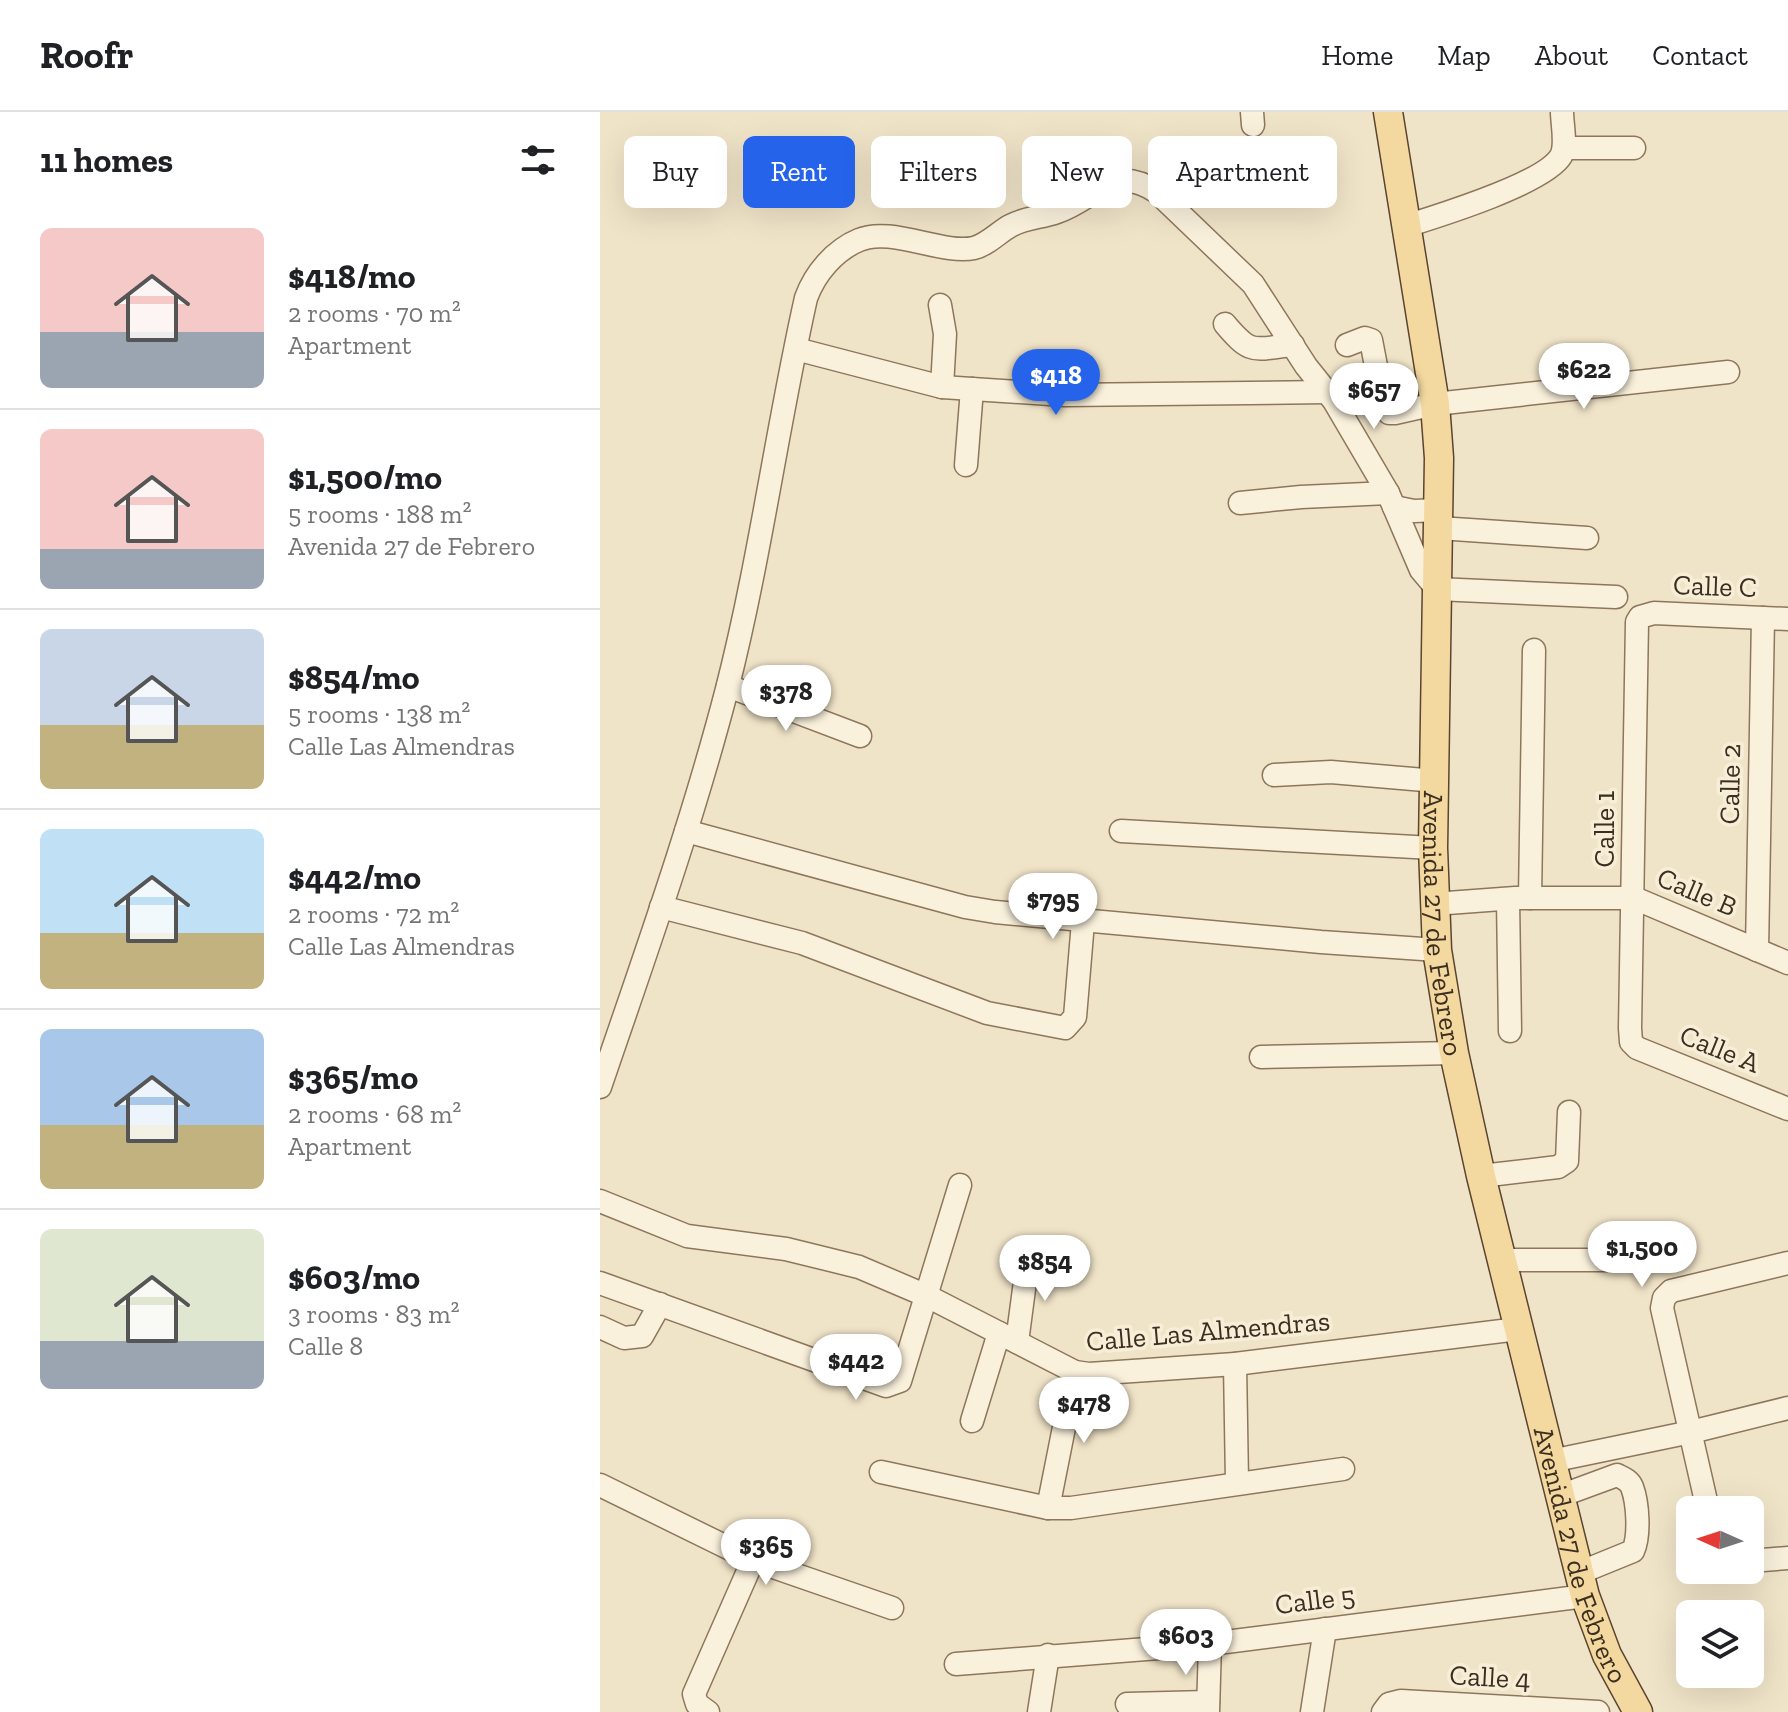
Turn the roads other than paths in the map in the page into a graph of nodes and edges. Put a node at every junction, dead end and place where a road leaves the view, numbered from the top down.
1 (1388, 112) edge
2 (1562, 112) edge
3 (1564, 148) junction
4 (1634, 148) dead end
5 (1406, 226) junction
6 (940, 305) dead end
7 (1225, 324) dead end
8 (1293, 345) junction
9 (1347, 345) dead end
10 (796, 349) junction
11 (1728, 372) dead end
12 (942, 387) junction
13 (972, 389) junction
14 (1327, 392) junction
15 (1435, 404) junction
16 (966, 465) dead end
17 (1391, 500) junction
18 (1240, 503) dead end
19 (1439, 519) junction
20 (1587, 538) dead end
21 (1437, 589) junction
22 (1616, 597) dead end
23 (1640, 617) joint
24 (1763, 618) junction
25 (1788, 619) edge
26 (1534, 650) dead end
27 (728, 686) junction
28 (860, 736) dead end
29 (1274, 775) dead end
30 (1436, 781) junction
31 (686, 831) junction
32 (1121, 831) dead end
33 (1433, 848) junction
34 (1519, 898) junction
35 (1634, 898) junction
36 (1434, 904) junction
37 (661, 907) junction
38 (1083, 922) junction
39 (1437, 950) junction
40 (1757, 950) junction
41 (1788, 963) edge
42 (1510, 1031) dead end
43 (1631, 1042) joint
44 (1454, 1053) junction
45 (1261, 1057) dead end
46 (600, 1087) edge
47 (1788, 1109) edge
48 (1569, 1112) dead end
49 (1481, 1176) junction
50 (960, 1185) dead end
51 (600, 1201) edge
52 (1028, 1259) dead end
53 (1502, 1260) junction
54 (1610, 1260) dead end
55 (1788, 1263) edge
56 (600, 1283) edge
57 (927, 1296) junction
58 (660, 1304) junction
59 (600, 1327) edge
60 (1518, 1329) junction
61 (1008, 1338) junction
62 (1235, 1364) junction
63 (1075, 1372) junction
64 (1788, 1408) edge
65 (972, 1421) dead end
66 (1691, 1432) junction
67 (1551, 1461) junction
68 (1343, 1469) dead end
69 (881, 1472) dead end
70 (1237, 1482) junction
71 (600, 1485) edge
72 (1560, 1496) junction
73 (1705, 1496) edge
74 (1048, 1508) junction
75 (1788, 1558) edge
76 (753, 1560) junction
77 (1764, 1560) edge
78 (1582, 1585) junction
79 (892, 1608) dead end
80 (1325, 1629) junction
81 (1210, 1644) junction
82 (1048, 1655) junction
83 (956, 1664) dead end
84 (1127, 1704) dead end
85 (1208, 1707) edge
86 (1463, 1709) edge
87 (708, 1712) edge
88 (1039, 1712) edge
89 (1312, 1712) edge
90 (1383, 1712) edge
91 (1598, 1712) edge
92 (1638, 1712) edge

1 - 5 main road, Avenida 27 de Febrero
2 - 3 street
3 - 4 street
3 - 5 street
5 - 15 main road, Avenida 27 de Febrero
6 - 12 street
7 - 8 street
8 - 10 street
8 - 14 street
9 - 15 street
10 - 12 street
10 - 27 street
11 - 15 street
12 - 13 street
13 - 14 street
13 - 16 street
14 - 17 street
15 - 19 main road, Avenida 27 de Febrero
17 - 18 street
17 - 19 street
17 - 21 street
19 - 20 street
19 - 21 main road, Avenida 27 de Febrero
21 - 22 street
21 - 30 main road, Avenida 27 de Febrero
23 - 24 street, Calle C
23 - 35 street, Calle 1
24 - 25 street, Calle C
24 - 40 street, Calle 2
26 - 34 street
27 - 28 street
27 - 31 street
29 - 30 street
30 - 33 main road, Avenida 27 de Febrero
31 - 37 street
31 - 38 street
32 - 33 street
33 - 36 main road, Avenida 27 de Febrero
34 - 35 street, Calle B
34 - 36 street, Calle B
34 - 42 street
35 - 40 street, Calle B
35 - 43 street, Calle 1
36 - 39 main road, Avenida 27 de Febrero
37 - 38 street
37 - 46 street
38 - 39 street
39 - 44 main road, Avenida 27 de Febrero
40 - 41 street, Calle B
43 - 47 street, Calle A
44 - 45 street
44 - 49 main road, Avenida 27 de Febrero
48 - 49 street
49 - 53 main road, Avenida 27 de Febrero
50 - 57 street
51 - 57 street, Calle Las Almendras
52 - 61 street
53 - 54 street
53 - 60 main road, Avenida 27 de Febrero
55 - 66 street
56 - 58 street
57 - 58 street
57 - 61 street, Calle Las Almendras
58 - 59 street
60 - 62 street, Calle Las Almendras
60 - 67 main road, Avenida 27 de Febrero
61 - 63 street, Calle Las Almendras
61 - 65 street
62 - 63 street, Calle Las Almendras
62 - 70 street
63 - 74 street
64 - 66 street
66 - 67 street
66 - 73 street
67 - 72 main road, Avenida 27 de Febrero
68 - 70 street
69 - 74 street
70 - 74 street
71 - 76 street
72 - 78 main road, Avenida 27 de Febrero
72 - 78 street, Calle 5
75 - 77 street
76 - 79 street
76 - 87 street
78 - 80 street, Calle 5
78 - 92 main road, Avenida 27 de Febrero
80 - 81 street, Calle 5
80 - 89 street
81 - 82 street, Calle 5
81 - 85 street
82 - 83 street, Calle 5
82 - 88 street
84 - 85 street
86 - 90 street, Calle 4
86 - 91 street, Calle 4

